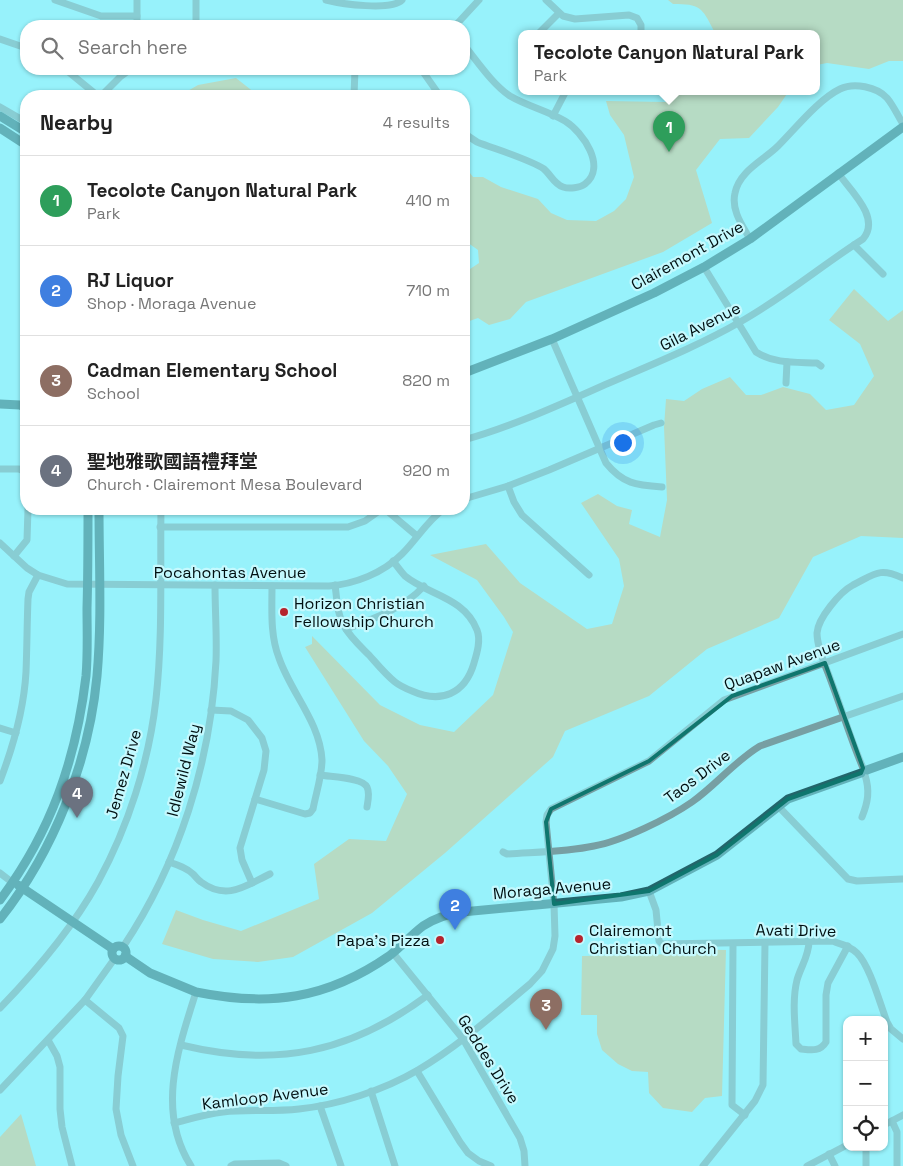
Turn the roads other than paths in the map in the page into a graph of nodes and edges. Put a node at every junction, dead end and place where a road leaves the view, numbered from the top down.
1 (56, 0) edge
2 (137, 0) edge
3 (196, 0) edge
4 (326, 0) edge
5 (402, 0) edge
6 (479, 0) edge
7 (546, 0) edge
8 (560, 13) junction
9 (137, 16) junction
10 (137, 20) edge
11 (196, 20) edge
12 (461, 20) edge
13 (542, 30) edge
14 (641, 30) edge
15 (0, 39) edge
16 (20, 46) edge
17 (470, 52) edge
18 (73, 75) edge
19 (123, 75) edge
20 (355, 75) edge
21 (425, 75) edge
22 (91, 90) edge
23 (106, 90) edge
24 (354, 90) edge
25 (436, 90) edge
26 (564, 95) edge
27 (0, 107) edge
28 (0, 116) edge
29 (553, 116) junction
30 (20, 119) edge
31 (903, 126) edge
32 (0, 128) edge
33 (20, 128) edge
34 (470, 137) edge
35 (20, 141) edge
36 (838, 173) junction
37 (750, 239) junction
38 (854, 245) junction
39 (704, 267) junction
40 (883, 274) dead end
41 (738, 323) junction
42 (552, 339) junction
43 (787, 362) junction
44 (821, 366) dead end
45 (470, 371) edge
46 (786, 383) dead end
47 (578, 397) junction
48 (0, 404) edge
49 (20, 405) edge
50 (661, 423) dead end
51 (470, 438) edge
52 (600, 448) junction
53 (0, 469) edge
54 (20, 469) edge
55 (508, 486) junction
56 (662, 487) dead end
57 (470, 496) edge
58 (28, 515) edge
59 (88, 515) edge
60 (99, 515) edge
61 (161, 515) edge
62 (375, 515) edge
63 (390, 515) edge
64 (436, 515) edge
65 (160, 527) junction
66 (416, 536) junction
67 (0, 544) edge
68 (14, 556) junction
69 (393, 561) junction
70 (38, 575) junction
71 (589, 575) dead end
72 (903, 578) edge
73 (88, 585) junction
74 (99, 585) junction
75 (160, 586) junction
76 (215, 586) junction
77 (272, 586) junction
78 (335, 586) junction
79 (424, 586) junction
80 (346, 629) junction
81 (903, 634) edge
82 (825, 663) junction
83 (903, 696) edge
84 (212, 710) junction
85 (844, 717) junction
86 (0, 728) edge
87 (16, 732) junction
88 (903, 757) edge
89 (864, 771) junction
90 (320, 775) junction
91 (0, 781) edge
92 (254, 799) junction
93 (778, 806) junction
94 (367, 807) dead end
95 (551, 809) joint
96 (862, 817) dead end
97 (549, 851) junction
98 (503, 852) dead end
99 (169, 862) junction
100 (0, 873) edge
101 (270, 874) dead end
102 (903, 879) edge
103 (13, 882) junction
104 (252, 883) junction
105 (23, 888) junction
106 (649, 891) junction
107 (0, 900) edge
108 (554, 904) junction
109 (0, 919) edge
110 (73, 922) junction
111 (765, 942) junction
112 (809, 942) junction
113 (733, 944) junction
114 (848, 946) junction
115 (124, 951) junction
116 (393, 953) junction
117 (114, 954) junction
118 (196, 992) junction
119 (428, 995) junction
120 (85, 1000) junction
121 (0, 1008) edge
122 (463, 1039) junction
123 (903, 1039) edge
124 (48, 1040) junction
125 (181, 1046) junction
126 (417, 1071) junction
127 (0, 1090) edge
128 (371, 1091) junction
129 (320, 1106) junction
130 (745, 1115) junction
131 (903, 1115) edge
132 (892, 1121) junction
133 (174, 1122) junction
134 (888, 1123) edge
135 (843, 1146) edge
136 (866, 1151) edge
137 (829, 1154) junction
138 (72, 1166) edge
139 (133, 1166) edge
140 (191, 1166) edge
141 (232, 1166) edge
142 (286, 1166) edge
143 (342, 1166) edge
144 (395, 1166) edge
145 (491, 1166) edge
146 (525, 1166) edge
147 (703, 1166) edge
148 (806, 1166) edge
149 (835, 1166) edge
150 (866, 1166) edge
151 (897, 1166) edge

1 - 9 street
2 - 9 street
3 - 11 street
4 - 5 street
6 - 12 street
7 - 8 street
8 - 13 street
8 - 14 street
9 - 10 street
15 - 16 street
17 - 29 street
18 - 22 street
19 - 23 street
20 - 24 street
21 - 25 street
26 - 29 street
27 - 30 street
28 - 33 main road
29 - 34 street
31 - 36 main road, Clairemont Drive
31 - 37 street
32 - 35 main road
36 - 37 main road, Clairemont Drive
36 - 38 street, Gila Avenue
37 - 39 main road, Clairemont Drive
38 - 40 street
38 - 41 street, Gila Avenue
39 - 41 street
39 - 42 main road, Clairemont Drive
41 - 43 street
41 - 47 street, Gila Avenue
42 - 45 main road, Clairemont Drive
42 - 47 street
43 - 44 street
43 - 46 street
47 - 51 street, Gila Avenue
47 - 52 street
48 - 49 main road
50 - 52 street
52 - 55 street
52 - 56 street
53 - 54 street
55 - 57 street
55 - 71 street
58 - 68 street
59 - 73 main road
60 - 74 main road
61 - 65 street, Jemez Drive
62 - 65 street
63 - 66 street
64 - 66 street, Pocahontas Avenue
65 - 75 street, Jemez Drive
66 - 69 street, Pocahontas Avenue
67 - 68 street, Pocahontas Avenue
68 - 70 street, Pocahontas Avenue
69 - 78 street, Pocahontas Avenue
69 - 79 street
70 - 73 street, Pocahontas Avenue
70 - 87 street
72 - 82 street
73 - 74 street, Pocahontas Avenue
73 - 103 main road
74 - 75 street, Pocahontas Avenue
74 - 105 main road
75 - 76 street, Pocahontas Avenue
75 - 110 street, Jemez Drive
76 - 77 street, Pocahontas Avenue
76 - 84 street, Idlewild Way
77 - 78 street, Pocahontas Avenue
77 - 90 street
78 - 80 street
79 - 80 street
79 - 80 street
81 - 82 street, Quapaw Avenue
82 - 85 street
82 - 95 street, Quapaw Avenue
83 - 85 street, Taos Drive
84 - 92 street
84 - 99 street, Idlewild Way
85 - 89 street
85 - 97 street, Taos Drive
86 - 87 street
87 - 91 street
88 - 89 main road, Moraga Avenue
89 - 93 main road, Moraga Avenue
89 - 96 street
90 - 92 street
90 - 94 street
92 - 104 street
93 - 102 street
93 - 106 main road, Moraga Avenue
95 - 97 street, Kamloop Avenue
97 - 98 street, Taos Drive
97 - 108 street, Kamloop Avenue
99 - 104 street
99 - 115 street, Idlewild Way
100 - 103 street
101 - 104 street
103 - 105 main road
103 - 107 main road
105 - 109 main road
105 - 110 main road
106 - 108 main road, Moraga Avenue
106 - 113 street, Avati Drive
108 - 116 main road, Moraga Avenue
108 - 122 street, Kamloop Avenue
110 - 117 main road
110 - 121 street, Jemez Drive
111 - 112 street, Avati Drive
111 - 113 street, Avati Drive
111 - 130 street
112 - 114 street, Avati Drive
112 - 114 street
113 - 130 street
114 - 123 street, Avati Drive
115 - 117 main road
115 - 118 main road, Moraga Avenue
116 - 118 main road, Moraga Avenue
116 - 119 street, Geddes Drive
117 - 120 street
118 - 125 street
119 - 122 street, Geddes Drive
119 - 125 street
120 - 124 street
120 - 139 street
122 - 126 street, Kamloop Avenue
122 - 146 street, Geddes Drive
124 - 127 street
124 - 138 street
125 - 133 street
126 - 128 street, Kamloop Avenue
126 - 145 street
128 - 129 street, Kamloop Avenue
128 - 144 street
129 - 133 street, Kamloop Avenue
129 - 143 street
130 - 147 street
131 - 132 street
132 - 134 street
132 - 151 street
133 - 140 street
135 - 137 street
136 - 150 street
137 - 148 street
137 - 149 street
141 - 142 street

